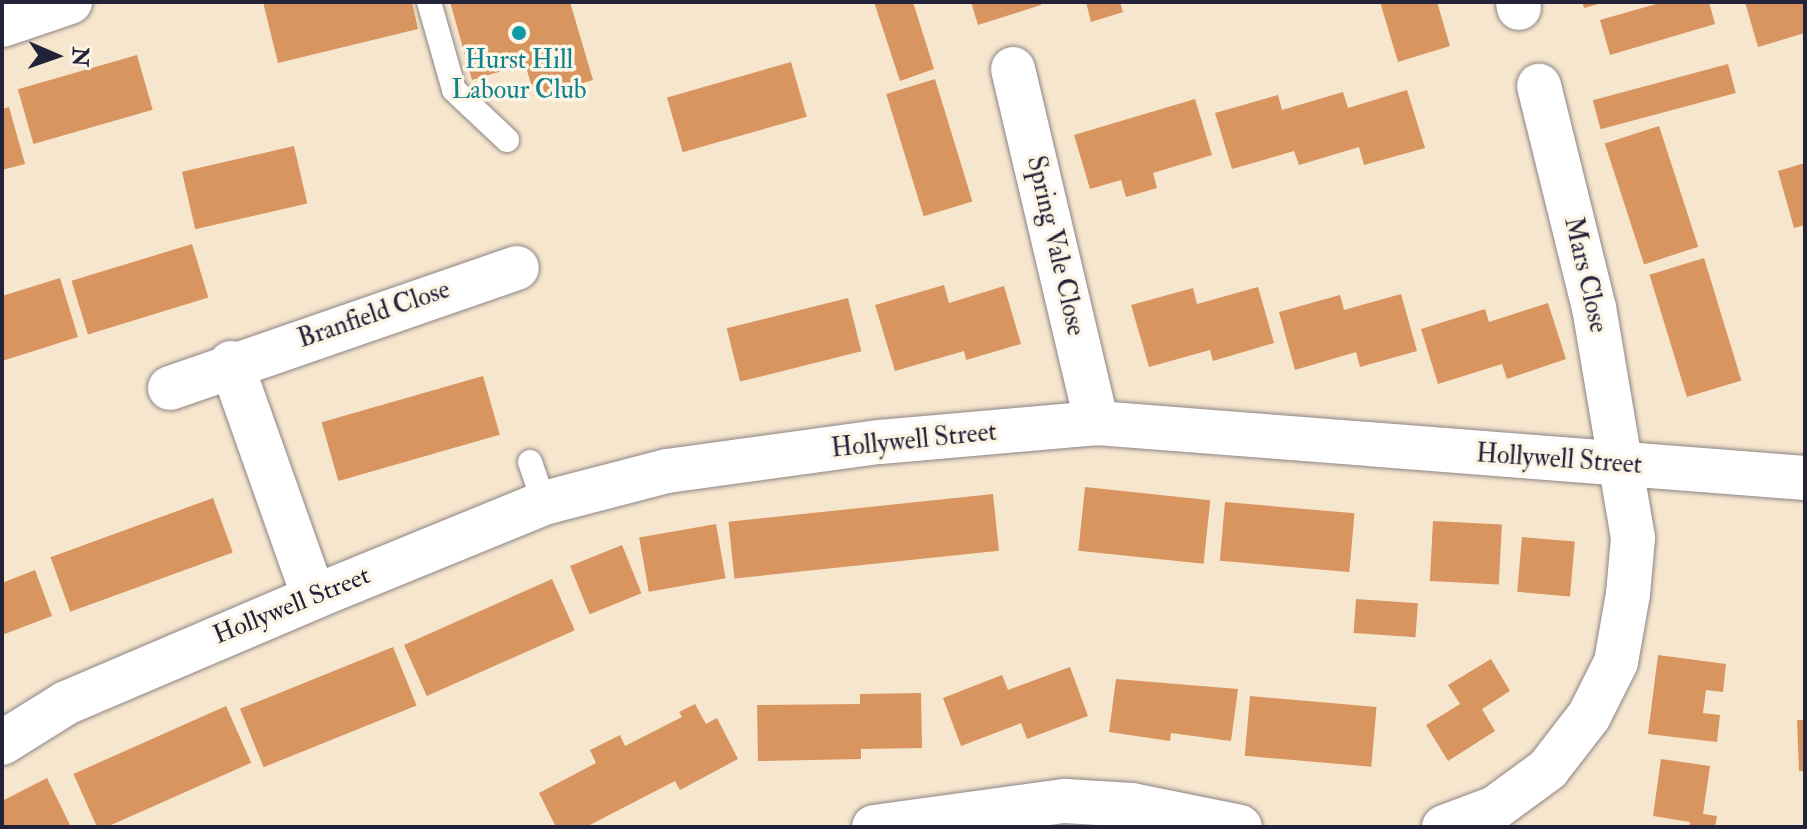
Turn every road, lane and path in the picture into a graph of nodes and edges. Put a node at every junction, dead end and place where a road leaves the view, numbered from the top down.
1 (70, 2) edge
2 (429, 2) edge
3 (2, 25) edge
4 (1013, 69) dead end
5 (1539, 86) dead end
6 (507, 140) dead end
7 (517, 268) dead end
8 (231, 363) junction
9 (170, 388) dead end
10 (1097, 423) junction
11 (530, 462) dead end
12 (1620, 466) junction
13 (1805, 478) edge
14 (544, 503) junction
15 (314, 597) junction
16 (2, 743) edge
17 (874, 827) edge
18 (1240, 827) edge
19 (1444, 827) edge

1 - 3 street
2 - 6 lane
4 - 10 street, Spring Vale Close
5 - 12 street, Mars Close
7 - 8 street, Branfield Close
8 - 9 street, Branfield Close
8 - 15 street
10 - 12 street, Hollywell Street
10 - 14 street, Hollywell Street
11 - 14 lane
12 - 13 street, Hollywell Street
12 - 19 street, Mars Close
14 - 15 street, Hollywell Street
15 - 16 street, Hollywell Street
17 - 18 street

